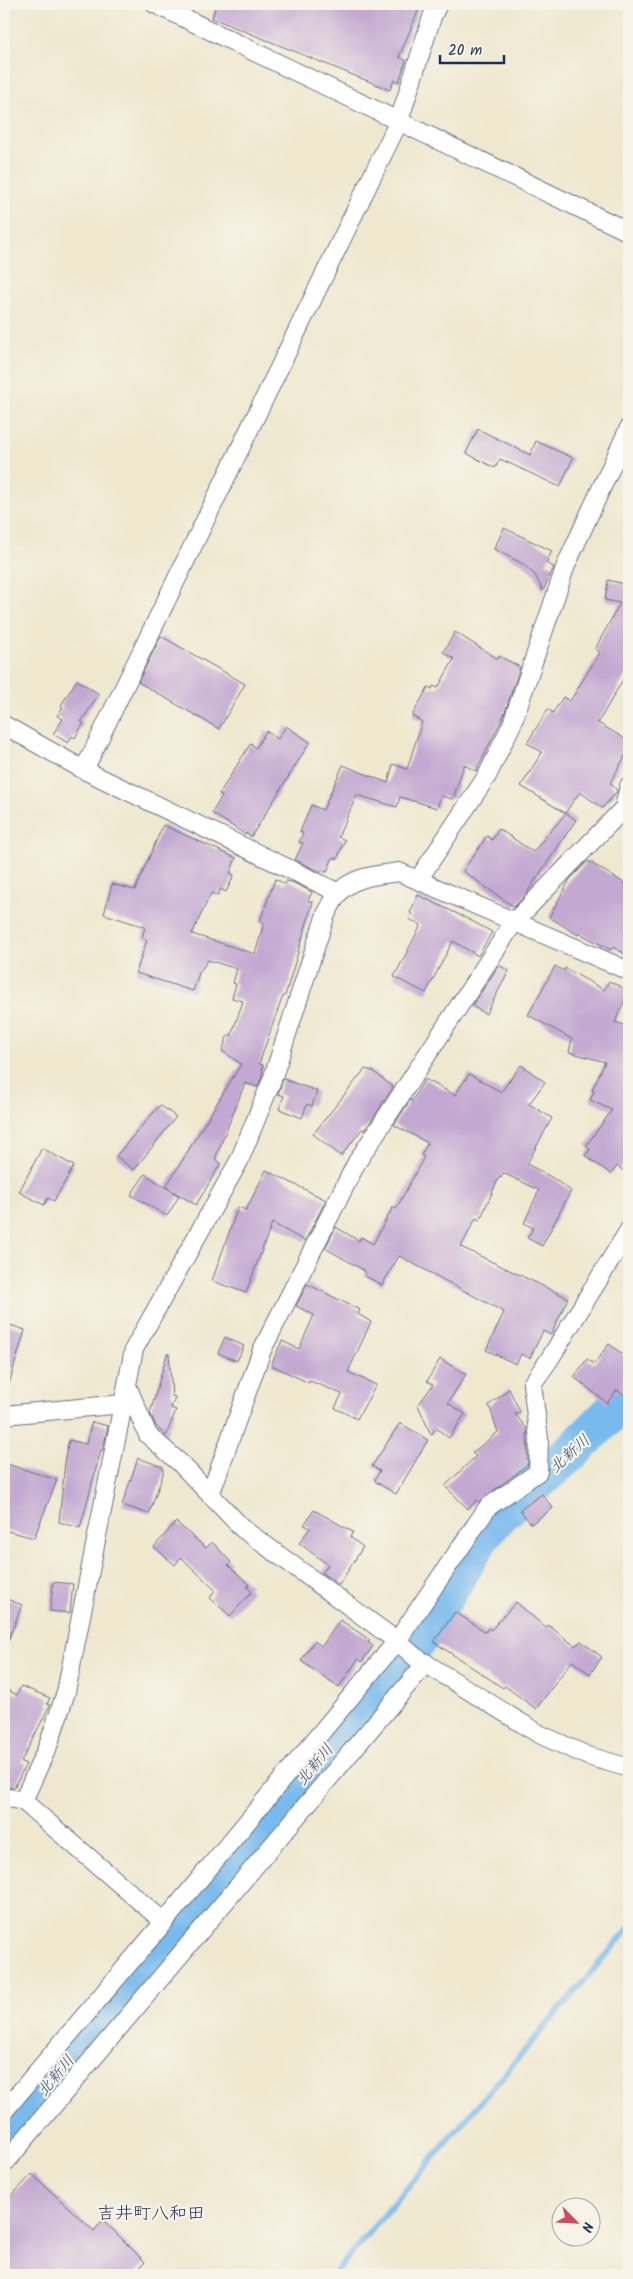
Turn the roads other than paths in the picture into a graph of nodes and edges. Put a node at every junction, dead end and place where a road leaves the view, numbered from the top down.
1 (155, 4) edge
2 (438, 4) edge
3 (399, 121) junction
4 (629, 232) edge
5 (629, 428) edge
6 (4, 725) edge
7 (84, 770) junction
8 (629, 786) edge
9 (418, 880) junction
10 (339, 893) junction
11 (514, 922) junction
12 (629, 971) edge
13 (629, 1230) edge
14 (125, 1396) junction
15 (4, 1415) edge
16 (210, 1495) junction
17 (397, 1641) junction
18 (420, 1660) junction
19 (629, 1768) edge
20 (4, 1797) edge
21 (23, 1801) junction
22 (164, 1922) junction
23 (4, 2111) edge
24 (4, 2164) edge

1 - 3 street
2 - 3 street
3 - 4 street
3 - 7 street
5 - 9 street
6 - 7 street
7 - 10 street
8 - 11 street
9 - 10 street
9 - 11 street
10 - 14 street
11 - 12 street
11 - 16 street
13 - 17 street
14 - 15 street
14 - 16 street
14 - 21 street
16 - 17 street
17 - 18 street
17 - 22 street
18 - 19 street
18 - 24 street
20 - 21 street
21 - 22 street
22 - 23 street

